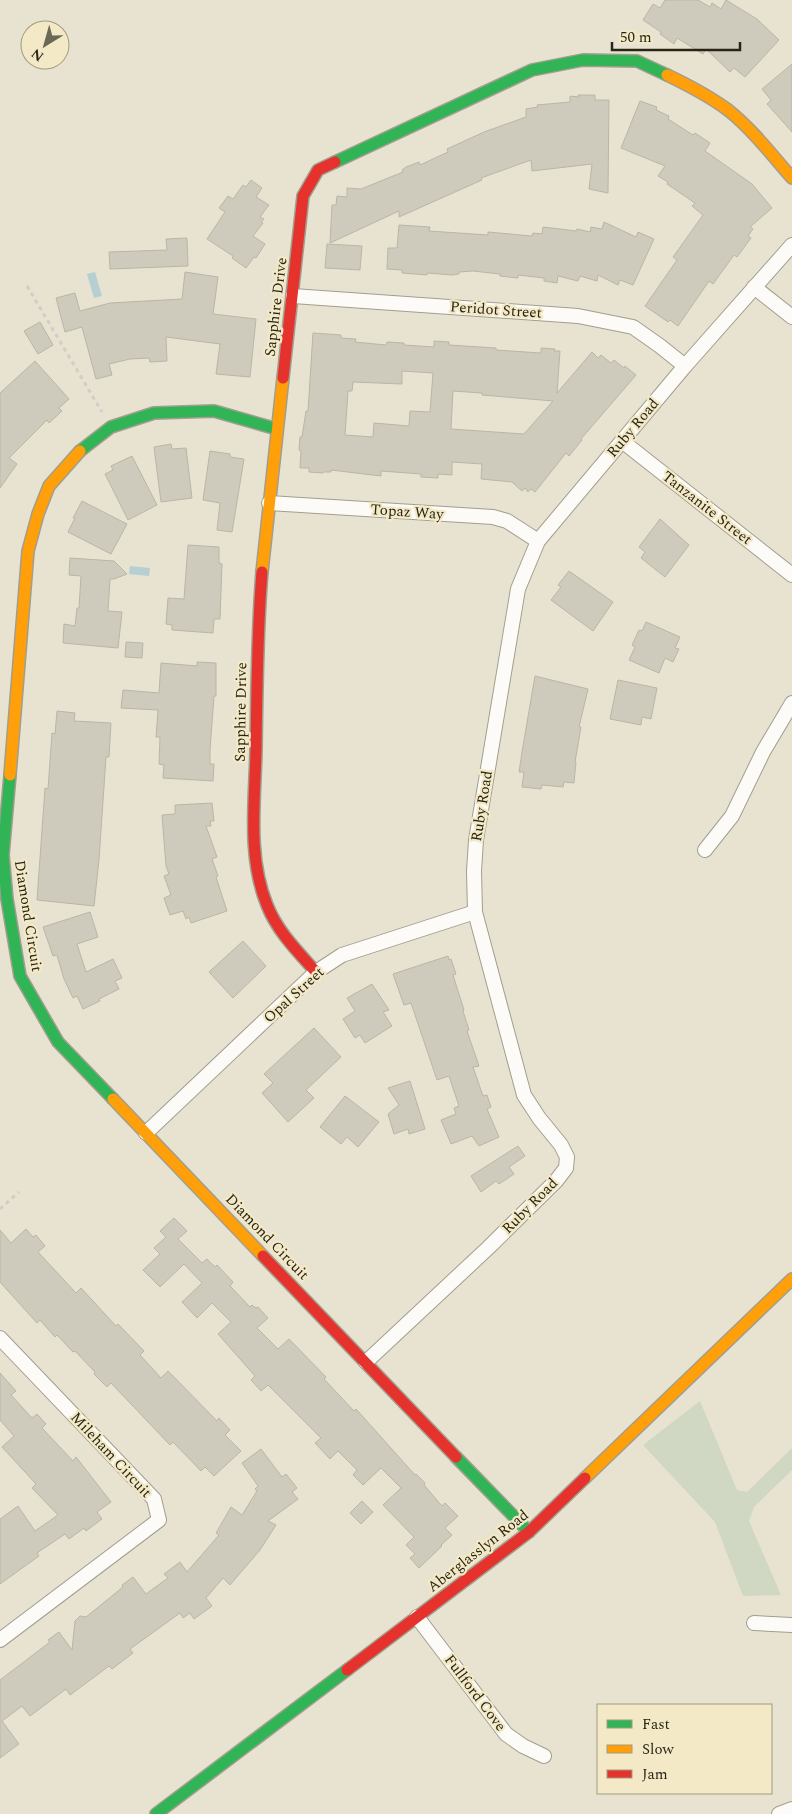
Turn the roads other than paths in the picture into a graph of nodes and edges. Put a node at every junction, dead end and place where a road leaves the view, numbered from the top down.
1 (792, 178) edge
2 (792, 245) edge
3 (754, 287) junction
4 (293, 296) junction
5 (792, 317) edge
6 (685, 366) junction
7 (277, 429) junction
8 (622, 441) junction
9 (269, 503) junction
10 (538, 541) junction
11 (792, 576) edge
12 (792, 703) edge
13 (705, 850) dead end
14 (475, 912) junction
15 (316, 972) junction
16 (146, 1133) junction
17 (792, 1280) edge
18 (0, 1338) edge
19 (366, 1362) junction
20 (529, 1532) junction
21 (417, 1617) junction
22 (754, 1623) dead end
23 (792, 1625) edge
24 (0, 1640) edge
25 (544, 1756) dead end
26 (792, 1809) edge
27 (156, 1814) edge
28 (779, 1814) edge

1 - 4 street, Sapphire Drive
2 - 3 street, Ruby Road
3 - 5 street
3 - 6 street, Ruby Road
4 - 6 street, Peridot Street
4 - 7 street, Sapphire Drive
6 - 8 street, Ruby Road
7 - 9 street, Sapphire Drive
7 - 16 street, Diamond Circuit
8 - 10 street, Ruby Road
8 - 11 street, Tanzanite Street
9 - 10 street, Topaz Way
9 - 15 street, Sapphire Drive
10 - 14 street, Ruby Road
12 - 13 street
14 - 15 street, Opal Street
14 - 19 street, Ruby Road
15 - 16 street, Opal Street
16 - 19 street, Diamond Circuit
17 - 20 street, Aberglasslyn Road
18 - 24 street, Mileham Circuit
19 - 20 street, Diamond Circuit
20 - 21 street, Aberglasslyn Road
21 - 25 street, Fullford Cove
21 - 27 street, Aberglasslyn Road
22 - 23 street
26 - 28 street

